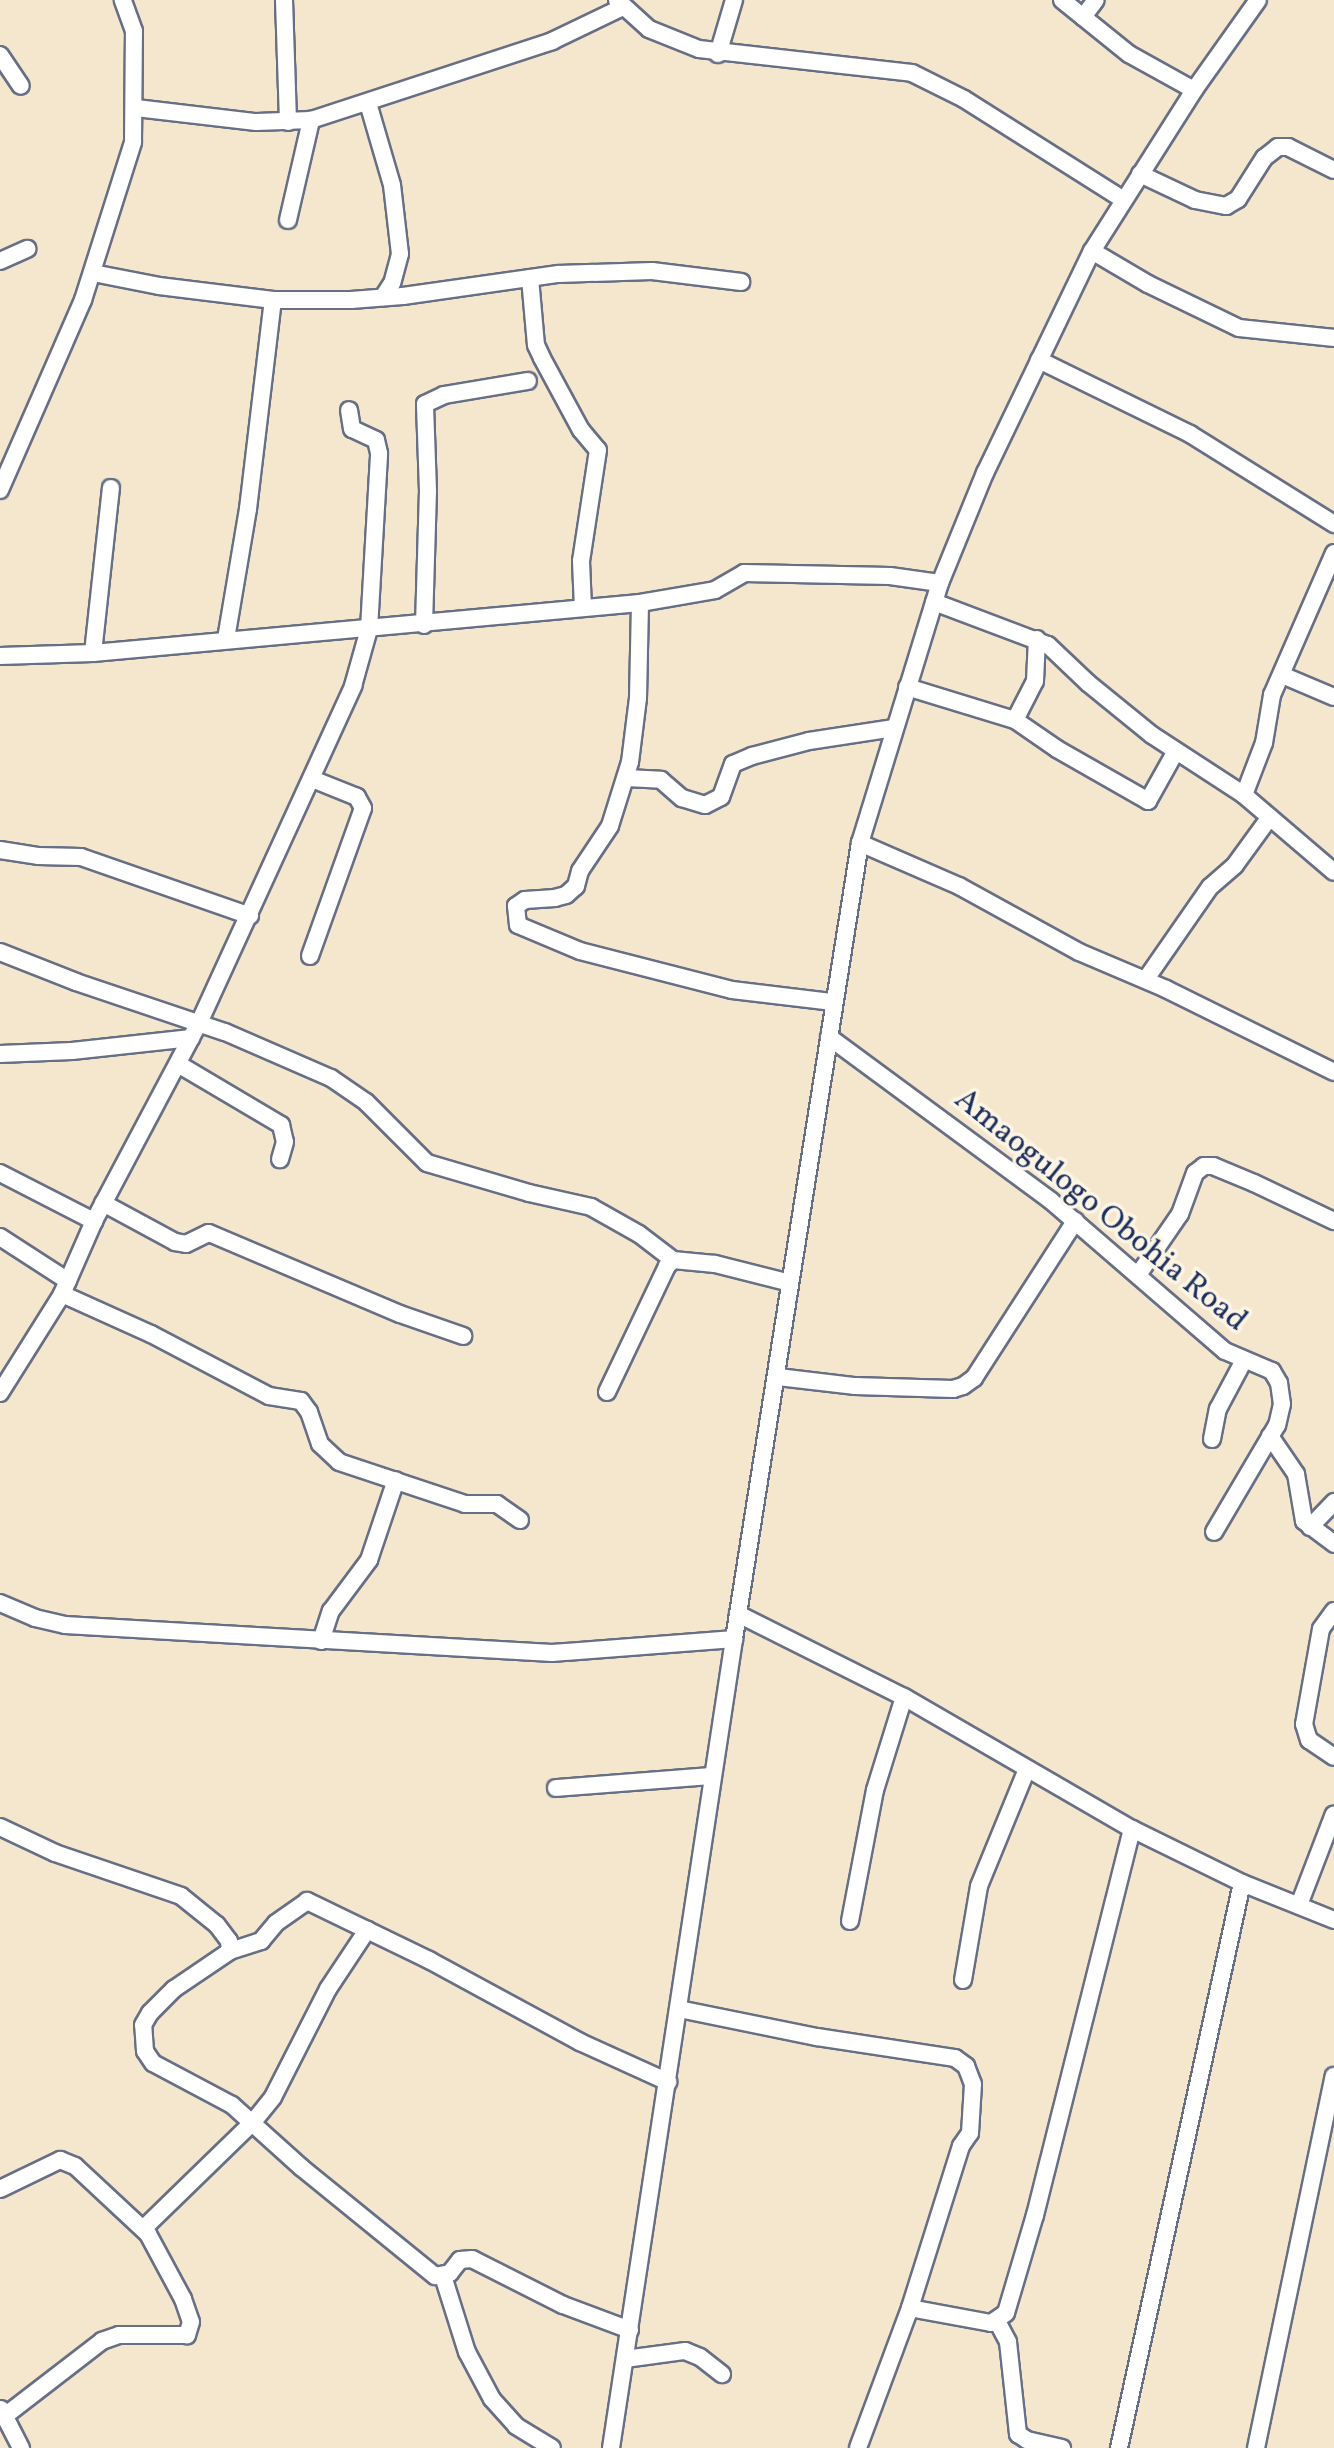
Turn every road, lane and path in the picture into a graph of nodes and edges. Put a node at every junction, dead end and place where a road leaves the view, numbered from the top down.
1 (123, 0) edge
2 (284, 0) edge
3 (734, 0) edge
4 (1062, 0) edge
5 (1096, 0) edge
6 (1258, 0) edge
7 (620, 4) edge
8 (1083, 17) junction
9 (718, 54) junction
10 (0, 55) edge
11 (21, 86) dead end
12 (1194, 90) junction
13 (368, 103) junction
14 (136, 108) junction
15 (311, 120) junction
16 (288, 122) junction
17 (1334, 170) edge
18 (1140, 174) junction
19 (1124, 200) junction
20 (288, 220) dead end
21 (27, 249) dead end
22 (1092, 251) junction
23 (0, 261) edge
24 (93, 273) junction
25 (530, 278) junction
26 (741, 282) dead end
27 (383, 297) junction
28 (273, 300) junction
29 (1334, 338) edge
30 (1039, 360) junction
31 (528, 381) dead end
32 (349, 410) dead end
33 (111, 488) dead end
34 (0, 490) edge
35 (1334, 524) edge
36 (1334, 553) edge
37 (940, 583) junction
38 (934, 602) junction
39 (640, 603) junction
40 (583, 608) junction
41 (424, 625) junction
42 (369, 629) junction
43 (226, 639) junction
44 (1037, 639) junction
45 (93, 653) junction
46 (0, 656) edge
47 (1282, 675) junction
48 (907, 687) junction
49 (1334, 697) edge
50 (1015, 720) junction
51 (894, 728) junction
52 (1176, 751) junction
53 (626, 778) junction
54 (312, 779) junction
55 (1244, 795) junction
56 (1270, 817) junction
57 (860, 843) junction
58 (0, 850) edge
59 (1334, 872) edge
60 (250, 916) junction
61 (0, 952) edge
62 (310, 956) dead end
63 (1146, 979) junction
64 (833, 1002) junction
65 (195, 1030) junction
66 (829, 1037) junction
67 (0, 1054) edge
68 (178, 1064) junction
69 (1334, 1072) edge
70 (280, 1159) dead end
71 (0, 1173) edge
72 (103, 1203) junction
73 (94, 1221) junction
74 (1075, 1221) junction
75 (1334, 1221) edge
76 (0, 1237) edge
77 (673, 1260) junction
78 (1138, 1275) junction
79 (790, 1283) junction
80 (65, 1288) junction
81 (463, 1336) dead end
82 (1244, 1360) junction
83 (778, 1377) junction
84 (607, 1392) dead end
85 (0, 1393) edge
86 (1270, 1436) junction
87 (1212, 1439) dead end
88 (396, 1480) junction
89 (1334, 1502) edge
90 (520, 1520) dead end
91 (1310, 1527) junction
92 (1214, 1532) dead end
93 (1334, 1544) edge
94 (0, 1603) edge
95 (1334, 1611) edge
96 (738, 1614) junction
97 (734, 1639) junction
98 (321, 1641) junction
99 (904, 1697) junction
100 (1334, 1757) edge
101 (1027, 1769) junction
102 (713, 1776) junction
103 (556, 1788) dead end
104 (1334, 1814) edge
105 (0, 1827) edge
106 (1132, 1829) junction
107 (1242, 1883) junction
108 (1299, 1905) junction
109 (1334, 1920) edge
110 (850, 1921) dead end
111 (367, 1930) junction
112 (230, 1951) junction
113 (963, 1980) dead end
114 (679, 2009) junction
115 (1334, 2076) edge
116 (668, 2082) junction
117 (253, 2122) junction
118 (0, 2189) edge
119 (144, 2228) junction
120 (443, 2276) junction
121 (910, 2308) junction
122 (997, 2321) junction
123 (630, 2330) junction
124 (625, 2359) junction
125 (722, 2374) dead end
126 (3, 2411) edge
127 (21, 2448) edge
128 (552, 2448) edge
129 (611, 2448) edge
130 (858, 2448) edge
131 (1062, 2448) edge
132 (1119, 2448) edge
133 (1256, 2448) edge

1 - 14 street
2 - 16 street
3 - 9 street
4 - 8 street
5 - 8 street
6 - 12 street
7 - 9 street
7 - 13 street
8 - 12 street
9 - 19 street
10 - 11 street
12 - 18 street
13 - 15 street
13 - 27 street
14 - 16 street
14 - 24 street
15 - 16 street
15 - 20 street
17 - 18 street
18 - 19 street
19 - 22 street
21 - 23 street
22 - 29 street
22 - 30 street
24 - 28 street
24 - 34 street
25 - 26 street
25 - 27 street
25 - 40 street
27 - 28 street
28 - 43 street
30 - 35 street
30 - 37 street
31 - 41 street
32 - 42 street
33 - 45 street
36 - 47 street
37 - 38 street
37 - 39 street
38 - 44 street
38 - 48 street
39 - 40 street
39 - 53 street
40 - 41 street
41 - 42 street
42 - 43 street
42 - 54 street
43 - 45 street
44 - 50 street
44 - 52 street
45 - 46 street
47 - 49 street
47 - 55 street
48 - 50 street
48 - 51 street
50 - 52 street
51 - 53 street
51 - 57 street
52 - 55 street
53 - 64 street
54 - 60 street
54 - 62 street
55 - 56 street
56 - 59 street
56 - 63 street
57 - 63 street
57 - 64 street
58 - 60 street
60 - 65 street
61 - 65 street
63 - 69 street
64 - 66 street
65 - 67 street
65 - 68 street
65 - 77 street
66 - 74 street, Amaogulogo Obohia Road
66 - 79 street
68 - 70 street
68 - 72 street
71 - 73 street
72 - 73 street
72 - 81 street
73 - 80 street
74 - 78 street, Amaogulogo Obohia Road
74 - 83 street
75 - 78 street
76 - 80 street
77 - 79 street
77 - 84 street
78 - 82 street, Amaogulogo Obohia Road
79 - 83 street
80 - 85 street
80 - 88 street
82 - 86 street, Amaogulogo Obohia Road
82 - 87 street
83 - 96 street
86 - 91 street
86 - 92 street, Amaogulogo Obohia Road
88 - 90 street
88 - 98 street
89 - 91 street
91 - 93 street
94 - 98 street
95 - 100 street
96 - 97 street
96 - 99 street
97 - 98 street
97 - 102 street
99 - 101 street
99 - 110 street
101 - 106 street
101 - 113 street
102 - 103 street
102 - 114 street
104 - 108 street
105 - 112 street
106 - 107 street
106 - 122 street
107 - 108 street
107 - 132 street
108 - 109 street
111 - 112 street
111 - 116 street
111 - 117 street
112 - 117 street
114 - 116 street
114 - 121 street
115 - 133 street
116 - 123 street
117 - 119 street
117 - 120 street
118 - 119 street
119 - 126 street
120 - 123 street
120 - 128 street
121 - 122 street
121 - 130 street
122 - 131 street
123 - 124 street
124 - 125 street
124 - 129 street
126 - 127 street

